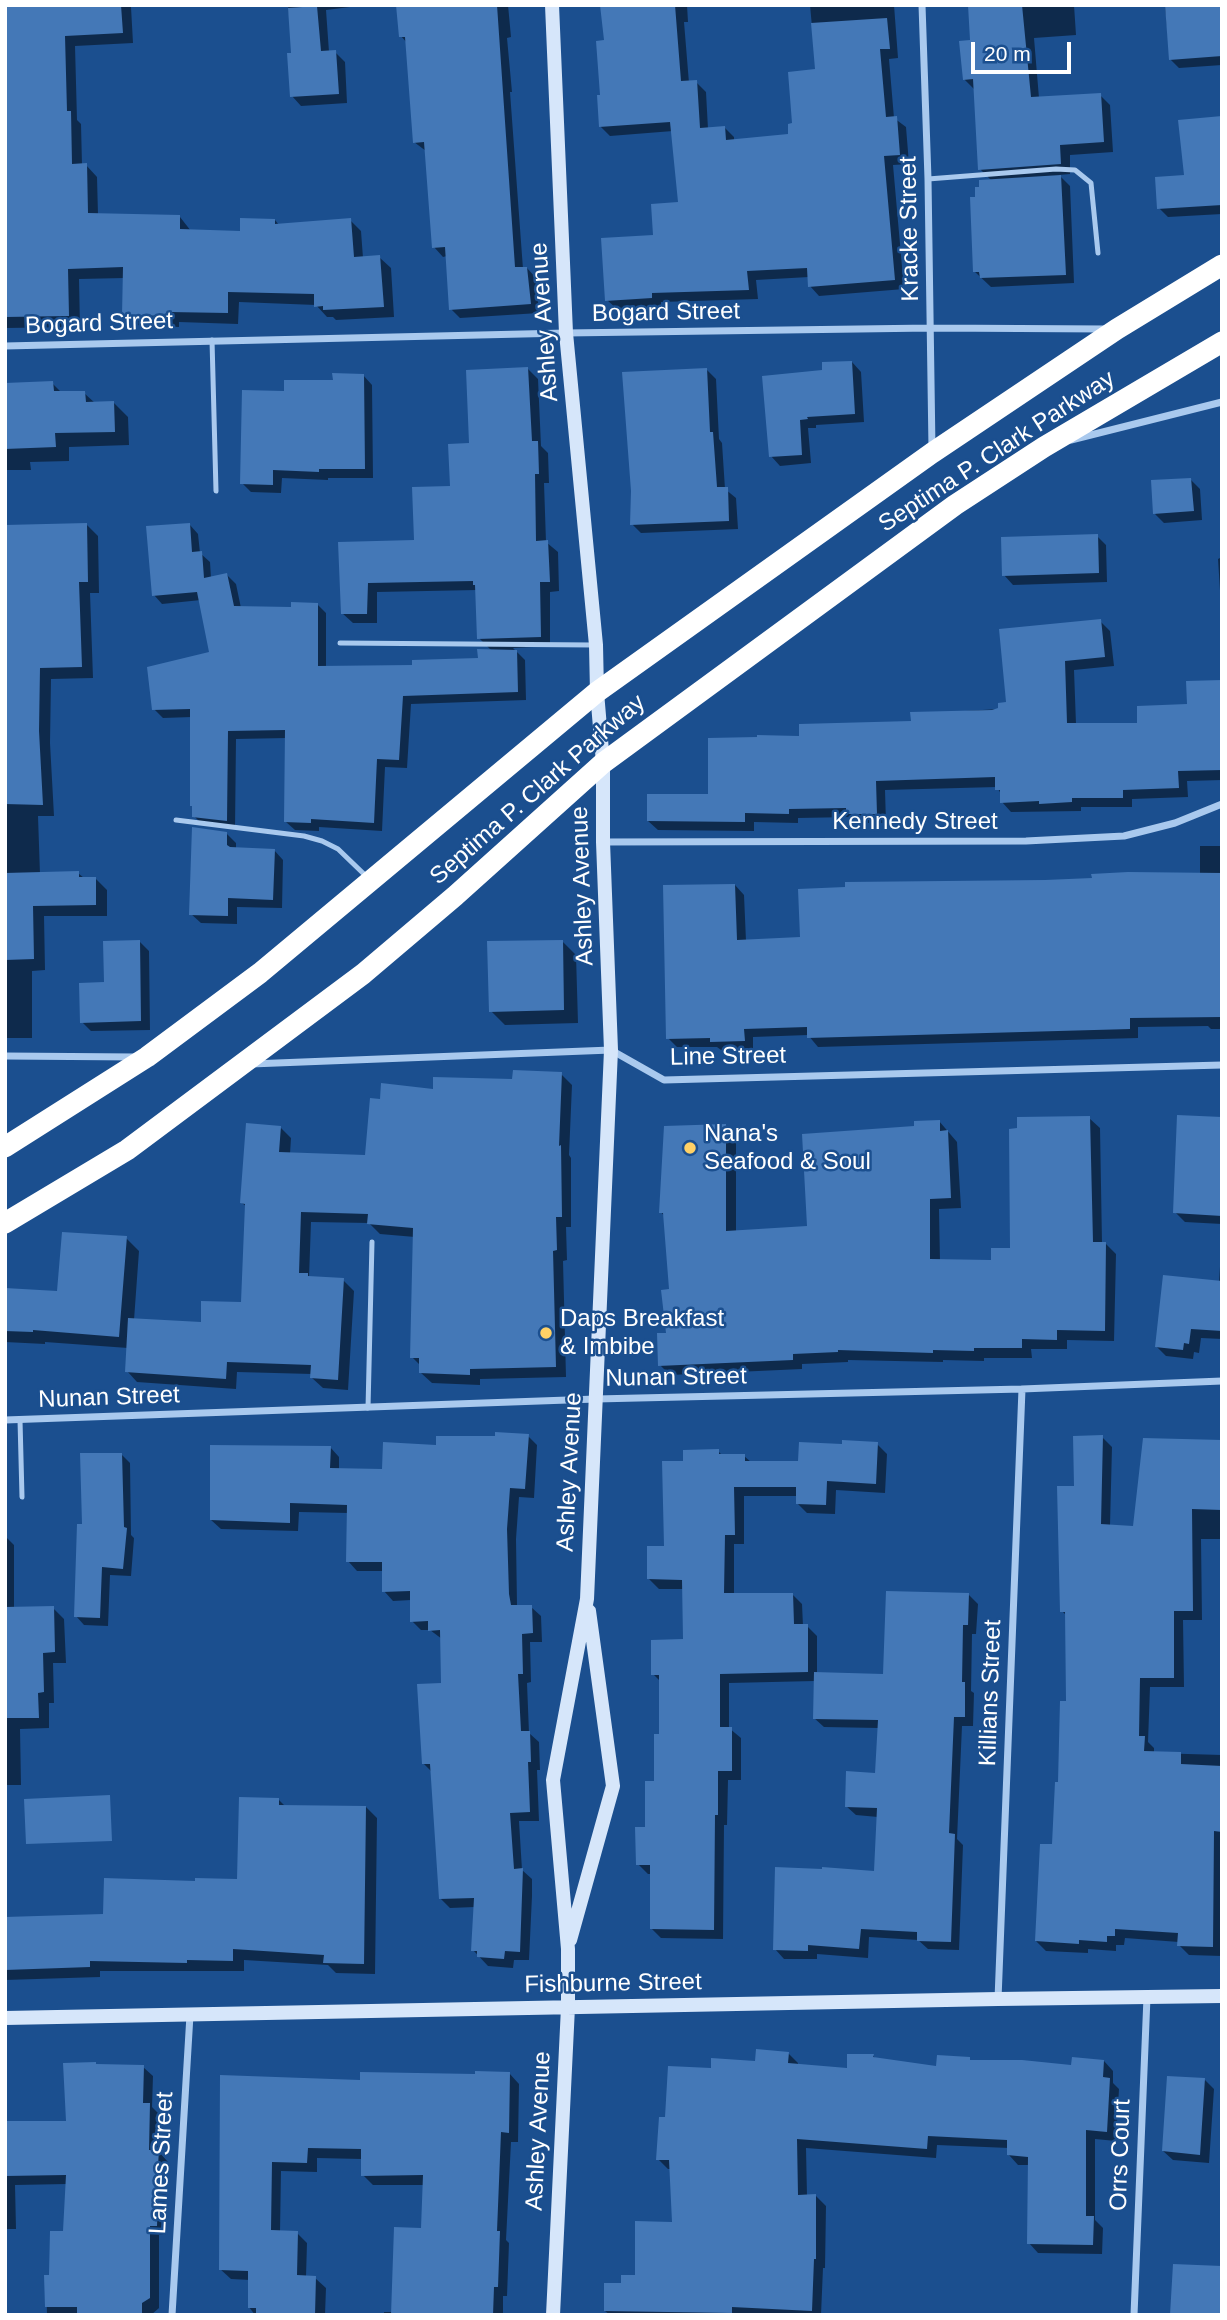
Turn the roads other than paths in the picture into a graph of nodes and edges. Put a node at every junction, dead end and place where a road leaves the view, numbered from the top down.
1 (552, 5) edge
2 (922, 5) edge
3 (928, 178) junction
4 (1098, 253) dead end
5 (1222, 265) edge
6 (932, 328) junction
7 (1117, 329) junction
8 (566, 334) junction
9 (212, 340) junction
10 (1222, 342) edge
11 (5, 346) edge
12 (1222, 402) edge
13 (1044, 447) junction
14 (932, 453) junction
15 (216, 491) dead end
16 (340, 643) dead end
17 (596, 645) junction
18 (597, 692) junction
19 (603, 763) junction
20 (1222, 804) edge
21 (176, 820) dead end
22 (603, 842) junction
23 (371, 882) junction
24 (611, 1050) junction
25 (5, 1056) edge
26 (147, 1057) junction
27 (243, 1064) junction
28 (1222, 1065) edge
29 (5, 1147) edge
30 (5, 1223) edge
31 (372, 1242) dead end
32 (1222, 1381) edge
33 (1022, 1389) junction
34 (596, 1399) junction
35 (368, 1408) junction
36 (5, 1420) edge
37 (20, 1420) junction
38 (22, 1497) dead end
39 (587, 1600) junction
40 (568, 1950) junction
41 (1222, 1996) edge
42 (1147, 1997) junction
43 (998, 1998) junction
44 (568, 2007) junction
45 (190, 2014) junction
46 (5, 2018) edge
47 (172, 2315) edge
48 (553, 2315) edge
49 (1134, 2315) edge

1 - 8 street, Ashley Avenue
2 - 3 street, Kracke Street
3 - 4 lane
3 - 6 street, Kracke Street
5 - 7 highway, Septima P. Clark Parkway
6 - 7 street, Bogard Street
6 - 8 street, Bogard Street
6 - 14 street, Kracke Street
7 - 14 highway, Septima P. Clark Parkway
8 - 9 street, Bogard Street
8 - 17 street, Ashley Avenue
9 - 11 street, Bogard Street
9 - 15 lane
10 - 13 highway, Septima P. Clark Parkway
12 - 13 street
13 - 19 highway, Septima P. Clark Parkway
14 - 18 highway, Septima P. Clark Parkway
16 - 17 lane
17 - 18 street, Ashley Avenue
18 - 19 street, Ashley Avenue
18 - 23 highway, Septima P. Clark Parkway
19 - 22 street, Ashley Avenue
19 - 27 highway, Septima P. Clark Parkway
20 - 22 street, Kennedy Street
21 - 23 lane
22 - 24 street, Ashley Avenue
23 - 26 highway, Septima P. Clark Parkway
24 - 27 street
24 - 28 street, Line Street
24 - 34 street, Ashley Avenue
25 - 26 street
26 - 29 highway, Septima P. Clark Parkway
27 - 30 highway, Septima P. Clark Parkway
31 - 35 lane
32 - 33 street, Nunan Street
33 - 34 street, Nunan Street
33 - 43 street, Killians Street
34 - 35 street, Nunan Street
34 - 39 street, Ashley Avenue
35 - 37 street, Nunan Street
36 - 37 street, Nunan Street
37 - 38 lane
39 - 40 street, Ashley Avenue
39 - 40 street, Ashley Avenue
40 - 44 street, Ashley Avenue
41 - 42 street, Fishburne Street
42 - 43 street, Fishburne Street
42 - 49 street, Orrs Court
43 - 44 street, Fishburne Street
44 - 45 street, Fishburne Street
44 - 48 street, Ashley Avenue
45 - 46 street, Fishburne Street
45 - 47 street, Lames Street

